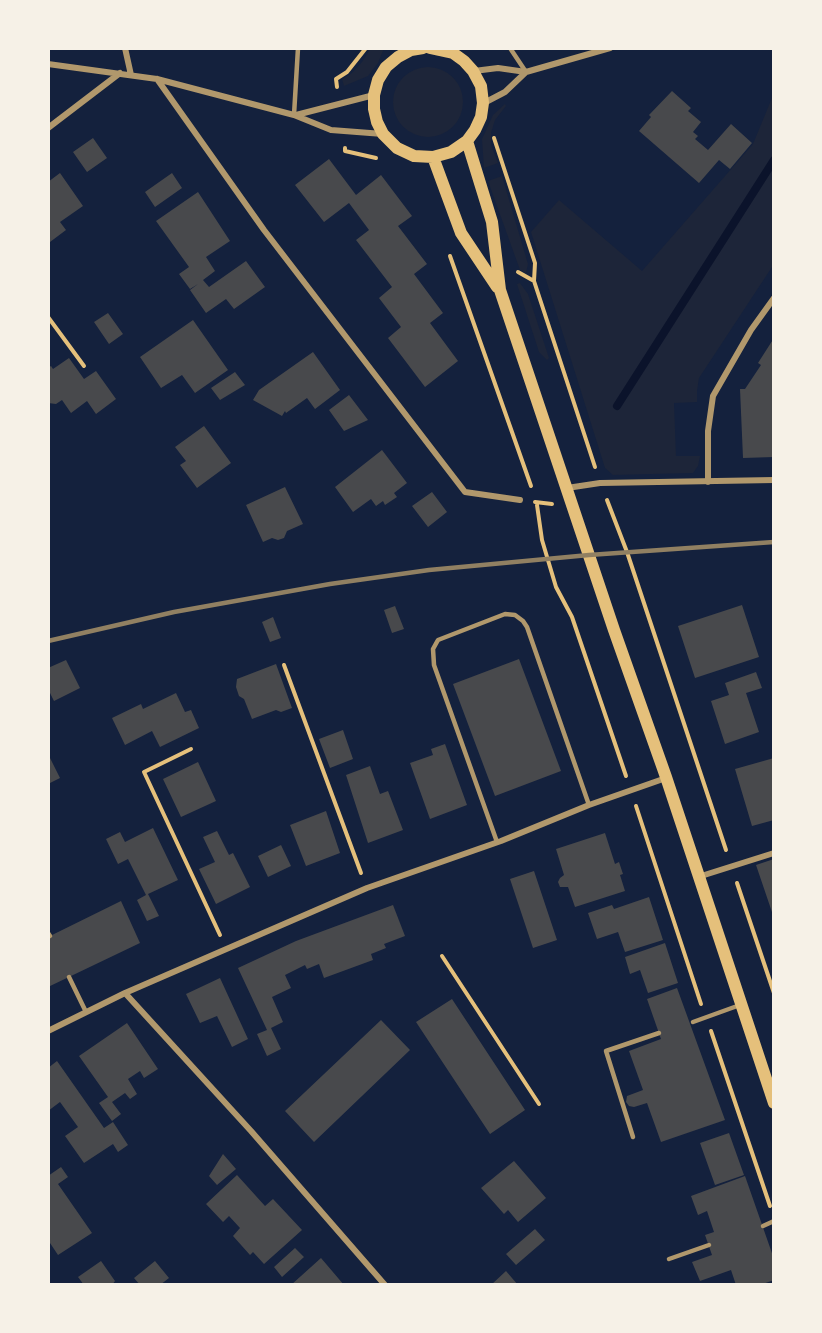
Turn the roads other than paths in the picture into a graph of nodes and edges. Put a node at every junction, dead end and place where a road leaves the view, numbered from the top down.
1 (125, 48) edge
2 (297, 48) edge
3 (423, 48) edge
4 (437, 48) edge
5 (510, 48) edge
6 (610, 48) edge
7 (398, 52) edge
8 (48, 64) edge
9 (473, 71) junction
10 (526, 72) junction
11 (120, 73) junction
12 (130, 75) junction
13 (157, 79) junction
14 (374, 95) junction
15 (483, 103) junction
16 (294, 115) junction
17 (48, 128) edge
18 (383, 134) junction
19 (467, 141) junction
20 (433, 157) junction
21 (500, 290) junction
22 (774, 298) edge
23 (774, 480) edge
24 (708, 482) junction
25 (567, 488) junction
26 (520, 500) road end
27 (666, 777) junction
28 (589, 806) junction
29 (497, 842) junction
30 (774, 853) edge
31 (698, 877) junction
32 (69, 977) dead end
33 (125, 993) junction
34 (740, 1005) junction
35 (86, 1012) junction
36 (693, 1022) dead end
37 (48, 1031) edge
38 (659, 1034) dead end
39 (774, 1102) edge
40 (633, 1137) dead end
41 (774, 1221) edge
42 (762, 1226) dead end
43 (709, 1245) dead end
44 (669, 1259) dead end
45 (385, 1285) edge

1 - 12 street
2 - 16 lane
3 - 7 main road
4 - 9 main road
5 - 10 lane
6 - 10 street
7 - 14 main road
8 - 11 street
9 - 10 street
9 - 15 main road
10 - 15 street
11 - 12 street
11 - 17 street
12 - 13 street
13 - 16 street
13 - 26 street
14 - 16 street
14 - 18 main road
15 - 19 main road
16 - 18 street
18 - 20 main road
19 - 20 main road
19 - 21 main road
20 - 21 main road
21 - 25 main road
22 - 24 street
23 - 24 street
24 - 25 street
25 - 27 main road
27 - 28 street
27 - 31 main road
28 - 29 street
28 - 29 lane
29 - 33 street
30 - 31 street
31 - 34 main road
32 - 35 lane
33 - 35 street
33 - 45 street
34 - 36 lane
34 - 39 main road
35 - 37 street
38 - 40 lane
41 - 42 lane
43 - 44 lane

